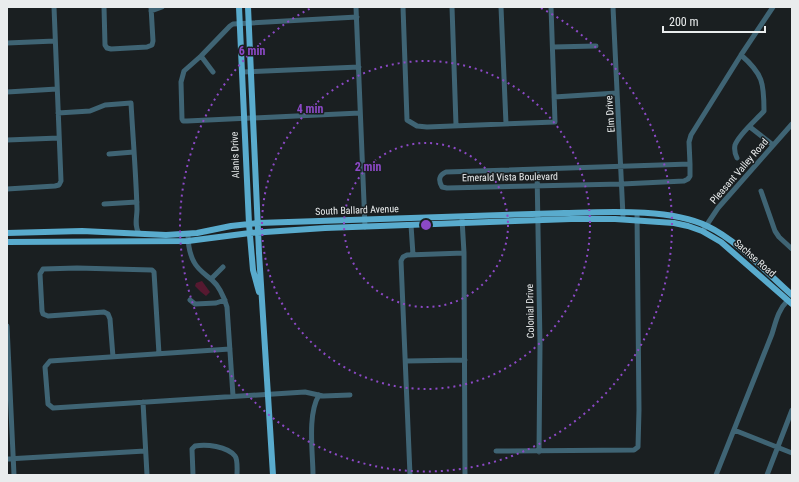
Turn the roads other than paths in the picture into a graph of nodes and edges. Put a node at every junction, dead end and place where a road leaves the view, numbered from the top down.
1 (54, 7) edge
2 (104, 7) edge
3 (162, 7) edge
4 (239, 7) edge
5 (248, 7) edge
6 (356, 7) edge
7 (403, 7) edge
8 (452, 7) edge
9 (501, 7) edge
10 (551, 7) edge
11 (613, 7) edge
12 (773, 7) edge
13 (151, 9) edge
14 (357, 17) junction
15 (240, 24) junction
16 (249, 24) junction
17 (55, 41) junction
18 (7, 44) edge
19 (596, 46) dead end
20 (553, 48) junction
21 (741, 55) junction
22 (201, 56) junction
23 (359, 67) junction
24 (213, 72) dead end
25 (242, 72) junction
26 (251, 72) junction
27 (57, 89) junction
28 (7, 92) edge
29 (617, 94) junction
30 (554, 97) junction
31 (58, 113) junction
32 (360, 113) junction
33 (253, 118) junction
34 (244, 119) junction
35 (506, 124) junction
36 (792, 124) edge
37 (456, 126) junction
38 (750, 127) junction
39 (59, 138) junction
40 (7, 140) edge
41 (773, 145) junction
42 (134, 152) junction
43 (109, 154) dead end
44 (737, 158) dead end
45 (690, 164) junction
46 (621, 167) junction
47 (537, 170) junction
48 (622, 184) junction
49 (537, 185) junction
50 (7, 189) edge
51 (761, 191) dead end
52 (137, 202) junction
53 (104, 204) dead end
54 (623, 213) junction
55 (637, 213) junction
56 (538, 217) junction
57 (365, 220) junction
58 (462, 220) junction
59 (623, 220) junction
60 (637, 221) junction
61 (258, 223) junction
62 (249, 224) junction
63 (411, 225) junction
64 (706, 226) junction
65 (365, 227) junction
66 (702, 232) junction
67 (7, 233) edge
68 (139, 233) junction
69 (250, 233) junction
70 (259, 233) junction
71 (188, 234) junction
72 (188, 241) junction
73 (7, 242) edge
74 (139, 242) junction
75 (792, 249) edge
76 (464, 253) junction
77 (413, 255) junction
78 (223, 267) dead end
79 (211, 279) junction
80 (190, 300) dead end
81 (225, 300) junction
82 (262, 300) junction
83 (791, 300) edge
84 (7, 326) edge
85 (230, 349) junction
86 (159, 354) junction
87 (113, 357) junction
88 (465, 360) junction
89 (406, 361) junction
90 (268, 393) junction
91 (319, 395) junction
92 (350, 395) dead end
93 (232, 396) junction
94 (143, 402) junction
95 (792, 410) edge
96 (734, 430) junction
97 (778, 447) junction
98 (145, 451) junction
99 (496, 451) dead end
100 (539, 452) junction
101 (792, 453) edge
102 (14, 458) junction
103 (7, 459) edge
104 (14, 475) edge
105 (147, 475) edge
106 (193, 475) edge
107 (237, 475) edge
108 (273, 475) edge
109 (313, 475) edge
110 (410, 475) edge
111 (465, 475) edge
112 (716, 475) edge
113 (767, 475) edge

1 - 17 street
2 - 13 street
3 - 13 street
4 - 15 main road, Alanis Drive
5 - 16 main road, Alanis Drive
6 - 14 street
7 - 37 street
8 - 37 street
9 - 35 street
10 - 20 street
11 - 29 street, Elm Drive
12 - 21 street
14 - 16 street
14 - 23 street
15 - 16 street
15 - 22 street
15 - 25 main road, Alanis Drive
16 - 26 main road, Alanis Drive
17 - 18 street
17 - 27 street
19 - 20 street
20 - 30 street
21 - 38 street
21 - 45 street
22 - 24 street
22 - 34 street
23 - 26 street
23 - 32 street
25 - 26 street
25 - 34 main road, Alanis Drive
26 - 33 main road, Alanis Drive
27 - 28 street
27 - 31 street
29 - 30 street
29 - 46 street, Elm Drive
30 - 35 street
31 - 39 street
31 - 42 street
32 - 33 street
32 - 57 street
33 - 34 street
33 - 61 main road, Alanis Drive
34 - 62 main road, Alanis Drive
35 - 37 street
36 - 41 street, Pleasant Valley Road
38 - 41 street
38 - 44 street
39 - 40 street
39 - 50 street
41 - 64 street, Pleasant Valley Road
42 - 43 street
42 - 52 street
45 - 46 street, Emerald Vista Boulevard
45 - 48 street, Emerald Vista Boulevard
46 - 47 street, Emerald Vista Boulevard
46 - 48 street, Elm Drive
47 - 49 street, Colonial Drive
47 - 49 street, Emerald Vista Boulevard
48 - 49 street, Emerald Vista Boulevard
48 - 54 street, Elm Drive
49 - 56 street, Colonial Drive
51 - 75 street
52 - 53 street
52 - 68 street
54 - 55 main road, South Ballard Avenue
54 - 56 main road, South Ballard Avenue
54 - 59 street, Elm Drive
55 - 60 street
55 - 64 main road, South Ballard Avenue
56 - 58 main road, South Ballard Avenue
56 - 59 main road, South Ballard Avenue
56 - 100 street, Colonial Drive
57 - 58 main road, South Ballard Avenue
57 - 61 main road, South Ballard Avenue
57 - 65 street
58 - 63 main road, South Ballard Avenue
58 - 76 street
59 - 60 main road, South Ballard Avenue
60 - 66 main road, South Ballard Avenue
60 - 100 street
61 - 62 main road, South Ballard Avenue
61 - 70 main road, Alanis Drive
62 - 69 main road, Alanis Drive
62 - 71 main road, South Ballard Avenue
63 - 65 main road, South Ballard Avenue
63 - 77 street
64 - 66 street, Pleasant Valley Road
64 - 83 main road, Sachse Road
65 - 70 main road, South Ballard Avenue
66 - 83 main road, Sachse Road
67 - 68 main road, South Ballard Avenue
68 - 71 main road, South Ballard Avenue
68 - 74 street
69 - 70 main road, South Ballard Avenue
69 - 72 main road, South Ballard Avenue
69 - 82 main road, Alanis Drive
70 - 82 main road, Alanis Drive
71 - 72 street
72 - 74 main road, South Ballard Avenue
72 - 79 street
73 - 74 main road, South Ballard Avenue
76 - 77 street
76 - 88 street
77 - 89 street
78 - 79 street
79 - 81 street
80 - 81 street
81 - 85 street
82 - 90 main road, Alanis Drive
83 - 96 street
84 - 102 street
85 - 86 street
85 - 93 street
86 - 87 street
86 - 87 street
87 - 94 street
88 - 89 street
88 - 111 street
89 - 110 street
90 - 91 street
90 - 93 street
90 - 108 main road, Alanis Drive
91 - 92 street
91 - 109 street
93 - 94 street
94 - 98 street
95 - 97 street
96 - 97 street
96 - 112 street
97 - 101 street
97 - 113 street
98 - 102 street
98 - 105 street
99 - 100 street
102 - 103 street
102 - 104 street
106 - 107 street

